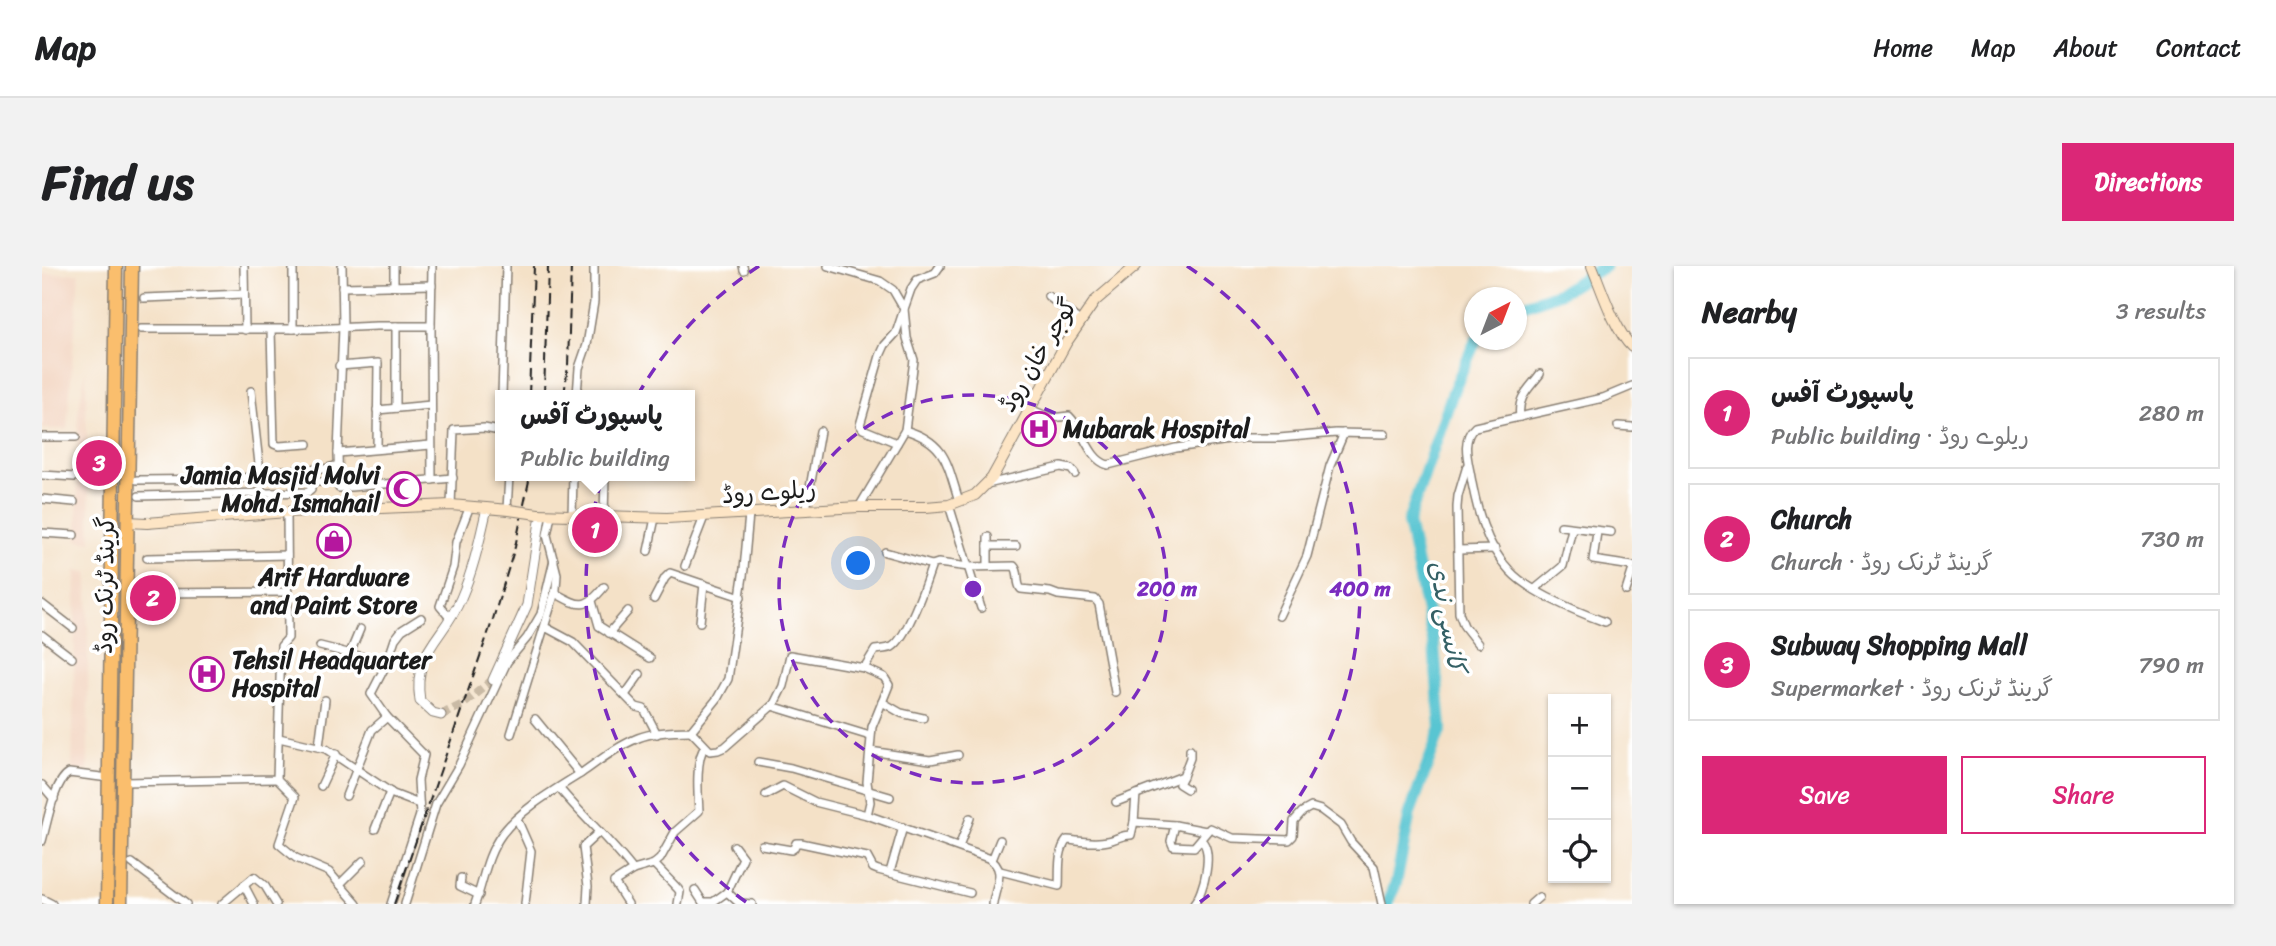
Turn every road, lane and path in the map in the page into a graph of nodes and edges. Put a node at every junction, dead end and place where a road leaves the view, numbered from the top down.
1 (116, 266) edge
2 (132, 266) edge
3 (244, 266) edge
4 (293, 266) edge
5 (342, 266) edge
6 (394, 266) edge
7 (432, 266) edge
8 (506, 266) edge
9 (594, 266) edge
10 (828, 266) edge
11 (940, 266) edge
12 (1136, 266) edge
13 (1592, 266) edge
14 (432, 285) junction
15 (394, 286) junction
16 (342, 287) junction
17 (244, 294) junction
18 (1048, 296) dead end
19 (144, 298) dead end
20 (904, 309) junction
21 (1081, 322) junction
22 (396, 326) junction
23 (431, 326) junction
24 (343, 327) junction
25 (141, 329) dead end
26 (245, 330) junction
27 (271, 330) junction
28 (293, 330) junction
29 (1632, 347) edge
30 (378, 363) junction
31 (395, 363) junction
32 (339, 366) junction
33 (1540, 374) dead end
34 (1632, 386) edge
35 (502, 390) edge
36 (577, 390) edge
37 (251, 391) dead end
38 (430, 405) junction
39 (396, 408) junction
40 (1030, 409) junction
41 (377, 410) junction
42 (1520, 417) junction
43 (1618, 426) dead end
44 (1632, 427) edge
45 (495, 429) edge
46 (905, 430) junction
47 (820, 431) dead end
48 (1344, 433) junction
49 (1385, 434) dead end
50 (42, 437) edge
51 (76, 437) dead end
52 (897, 443) junction
53 (308, 444) dead end
54 (431, 444) junction
55 (377, 448) junction
56 (338, 453) junction
57 (1468, 462) junction
58 (338, 465) junction
59 (312, 470) junction
60 (260, 473) junction
61 (1075, 474) dead end
62 (42, 475) edge
63 (75, 477) dead end
64 (453, 478) junction
65 (137, 480) dead end
66 (432, 480) junction
67 (509, 481) edge
68 (573, 481) edge
69 (605, 481) edge
70 (989, 481) junction
71 (312, 482) junction
72 (338, 482) junction
73 (139, 496) dead end
74 (42, 499) edge
75 (74, 502) dead end
76 (954, 503) junction
77 (451, 505) junction
78 (470, 506) junction
79 (859, 507) junction
80 (487, 508) junction
81 (508, 510) junction
82 (806, 510) junction
83 (286, 512) junction
84 (749, 514) junction
85 (543, 515) junction
86 (572, 516) junction
87 (604, 516) junction
88 (704, 517) junction
89 (654, 518) junction
90 (128, 522) junction
91 (1561, 526) dead end
92 (1572, 529) junction
93 (1611, 531) dead end
94 (1597, 532) junction
95 (42, 533) edge
96 (74, 535) dead end
97 (988, 537) dead end
98 (1016, 546) dead end
99 (988, 547) junction
100 (1495, 549) junction
101 (1458, 550) junction
102 (648, 551) dead end
103 (885, 552) dead end
104 (287, 555) junction
105 (147, 558) dead end
106 (554, 560) junction
107 (932, 565) junction
108 (988, 565) junction
109 (685, 566) dead end
110 (969, 567) junction
111 (1632, 569) edge
112 (704, 584) junction
113 (604, 587) dead end
114 (1535, 589) junction
115 (287, 592) junction
116 (1626, 592) dead end
117 (146, 593) dead end
118 (555, 593) junction
119 (741, 597) junction
120 (654, 599) dead end
121 (592, 601) junction
122 (42, 604) edge
123 (981, 608) dead end
124 (628, 611) dead end
125 (1279, 617) dead end
126 (421, 618) dead end
127 (450, 618) junction
128 (700, 622) dead end
129 (1605, 622) dead end
130 (545, 626) junction
131 (73, 628) dead end
132 (360, 629) dead end
133 (608, 633) junction
134 (42, 635) edge
135 (1478, 644) dead end
136 (320, 646) dead end
137 (350, 653) junction
138 (72, 658) dead end
139 (650, 658) dead end
140 (387, 663) junction
141 (864, 668) junction
142 (640, 674) dead end
143 (493, 680) tunnel mouth
144 (1115, 692) dead end
145 (625, 695) junction
146 (325, 700) dead end
147 (882, 702) junction
148 (772, 706) junction
149 (442, 715) dead end
150 (387, 717) junction
151 (923, 718) dead end
152 (535, 719) dead end
153 (691, 731) junction
154 (511, 734) dead end
155 (657, 734) junction
156 (870, 736) junction
157 (279, 738) junction
158 (319, 746) junction
159 (705, 747) junction
160 (1190, 750) dead end
161 (870, 751) junction
162 (336, 754) junction
163 (958, 755) dead end
164 (758, 762) dead end
165 (358, 769) junction
166 (580, 774) junction
167 (1183, 776) junction
168 (109, 778) junction
169 (277, 779) junction
170 (123, 782) junction
171 (42, 785) edge
172 (321, 786) dead end
173 (559, 788) junction
174 (1187, 789) dead end
175 (869, 791) junction
176 (390, 792) junction
177 (1136, 794) junction
178 (766, 795) dead end
179 (345, 796) dead end
180 (890, 797) dead end
181 (54, 799) junction
182 (1116, 802) dead end
183 (419, 804) junction
184 (867, 815) junction
185 (970, 818) dead end
186 (517, 819) junction
187 (1134, 822) junction
188 (1175, 825) junction
189 (903, 827) junction
190 (375, 829) dead end
191 (1206, 831) junction
192 (598, 833) junction
193 (1000, 840) dead end
194 (1201, 840) junction
195 (42, 841) edge
196 (734, 845) dead end
197 (762, 845) dead end
198 (959, 847) junction
199 (992, 860) junction
200 (363, 861) dead end
201 (132, 863) dead end
202 (654, 864) junction
203 (633, 870) junction
204 (999, 871) junction
205 (890, 872) junction
206 (461, 878) dead end
207 (340, 884) junction
208 (244, 885) junction
209 (695, 890) dead end
210 (727, 892) junction
211 (970, 893) dead end
212 (479, 895) junction
213 (1539, 897) dead end
214 (42, 899) edge
215 (704, 903) edge
216 (52, 904) edge
217 (107, 904) edge
218 (121, 904) edge
219 (187, 904) edge
220 (222, 904) edge
221 (254, 904) edge
222 (276, 904) edge
223 (357, 904) edge
224 (391, 904) edge
225 (405, 904) edge
226 (475, 904) edge
227 (526, 904) edge
228 (587, 904) edge
229 (628, 904) edge
230 (678, 904) edge
231 (752, 904) edge
232 (993, 904) edge
233 (1194, 904) edge
234 (1382, 904) edge
235 (1531, 904) edge

1 - 168 highway, گرینڈ ٹرنک روڈ
2 - 90 highway, گرینڈ ٹرنک روڈ
3 - 17 street
4 - 28 street
5 - 16 street
6 - 15 street
7 - 14 street
8 - 35 street
9 - 36 street
10 - 20 street
11 - 20 street
12 - 21 main road, گوجر خان روڈ
13 - 29 main road
14 - 15 street
14 - 23 street
15 - 16 street
16 - 24 street
17 - 19 street
17 - 26 street
18 - 21 street
20 - 46 street
20 - 52 street
21 - 40 main road, گوجر خان روڈ
22 - 23 street
22 - 24 street
22 - 31 street
23 - 38 street
24 - 28 street
24 - 32 street
25 - 26 street
26 - 27 street
27 - 28 street
27 - 53 street
30 - 31 street
30 - 32 street
30 - 41 street
31 - 39 street
32 - 56 street
33 - 42 street
34 - 42 street
37 - 60 street
38 - 39 street
38 - 54 street
39 - 41 street
40 - 48 street
40 - 70 main road, گوجر خان روڈ
41 - 55 street
42 - 57 street
43 - 44 street
45 - 64 street
46 - 52 street
46 - 76 street
47 - 82 street
48 - 49 street
48 - 125 street
50 - 51 street
52 - 79 street
54 - 55 street
54 - 66 street
55 - 56 street
56 - 58 street
57 - 100 street
57 - 101 street
58 - 59 street
58 - 72 street
59 - 60 street
59 - 71 street
60 - 65 street
61 - 70 street
62 - 63 street
64 - 66 street
64 - 77 street
66 - 72 street
67 - 81 street
68 - 86 street
69 - 87 street
70 - 76 main road
71 - 72 street
71 - 73 street
74 - 75 street
76 - 79 main road, ریلوے روڈ
76 - 110 street
77 - 78 main road, ریلوے روڈ
77 - 83 main road, ریلوے روڈ
78 - 80 main road, ریلوے روڈ
78 - 127 street
79 - 82 main road, ریلوے روڈ
80 - 81 main road, ریلوے روڈ
80 - 127 street
81 - 85 main road, ریلوے روڈ, bridge
82 - 84 main road, ریلوے روڈ
83 - 90 main road, ریلوے روڈ
83 - 104 street
84 - 88 main road, ریلوے روڈ
84 - 119 street
85 - 86 main road, ریلوے روڈ
85 - 106 street
85 - 143 street
86 - 87 main road, ریلوے روڈ
87 - 89 main road, ریلوے روڈ
88 - 89 main road, ریلوے روڈ
88 - 109 street
89 - 102 street
90 - 170 highway, گرینڈ ٹرنک روڈ
91 - 92 street
92 - 94 street
92 - 114 street
93 - 94 street
94 - 111 street
95 - 96 street
97 - 99 street
98 - 99 street
99 - 108 street
100 - 101 street
100 - 114 street
101 - 135 street
103 - 107 street
104 - 105 street
104 - 115 street
106 - 118 street
106 - 225 street
107 - 110 street
107 - 141 street
108 - 110 street
108 - 144 street
110 - 123 street
111 - 116 street
112 - 119 street
112 - 120 street
112 - 128 street
113 - 121 street
114 - 129 street
115 - 117 street
115 - 157 street
118 - 121 street
118 - 130 street
119 - 153 street
121 - 133 street
122 - 131 street
124 - 133 street
126 - 140 street
127 - 149 street
130 - 145 street
130 - 154 street
132 - 137 street
133 - 139 street
134 - 138 street
136 - 137 street
137 - 140 street
140 - 150 street
141 - 147 street
141 - 148 street
142 - 145 street
145 - 155 street
146 - 158 street
147 - 151 street
147 - 156 street
148 - 156 street
148 - 159 street
150 - 165 street
150 - 183 street
152 - 166 street
153 - 155 street
153 - 159 street
155 - 166 street
156 - 161 street
157 - 158 street
157 - 169 street
158 - 162 street
159 - 202 street
160 - 167 street
161 - 163 street
161 - 175 street
162 - 165 street
162 - 172 street
164 - 175 street
165 - 176 street
165 - 179 street
166 - 173 street
167 - 174 street
167 - 177 street
168 - 181 street
168 - 217 highway, گرینڈ ٹرنک روڈ
169 - 170 street
169 - 207 street
170 - 218 highway, گرینڈ ٹرنک روڈ
171 - 181 street
173 - 186 street
173 - 192 street
175 - 180 street
175 - 184 street
176 - 183 street
176 - 190 street
177 - 182 street
177 - 187 street
178 - 184 street
181 - 195 street
183 - 224 street
184 - 189 street
185 - 198 street
186 - 212 street
186 - 227 street
187 - 188 street
187 - 204 street
188 - 191 street
188 - 194 street
189 - 198 street
189 - 205 street
191 - 194 street
191 - 234 street
192 - 203 street
192 - 228 street
193 - 199 street
194 - 233 street
196 - 210 street
197 - 205 street
198 - 199 street
199 - 204 street
200 - 207 street
201 - 219 street
202 - 203 street
202 - 230 street
203 - 229 street
204 - 232 street
205 - 211 street
206 - 212 street
207 - 223 street
208 - 220 street
208 - 221 street
208 - 222 street
209 - 215 street
210 - 215 street
210 - 231 street
212 - 226 street
213 - 235 street
214 - 216 street

